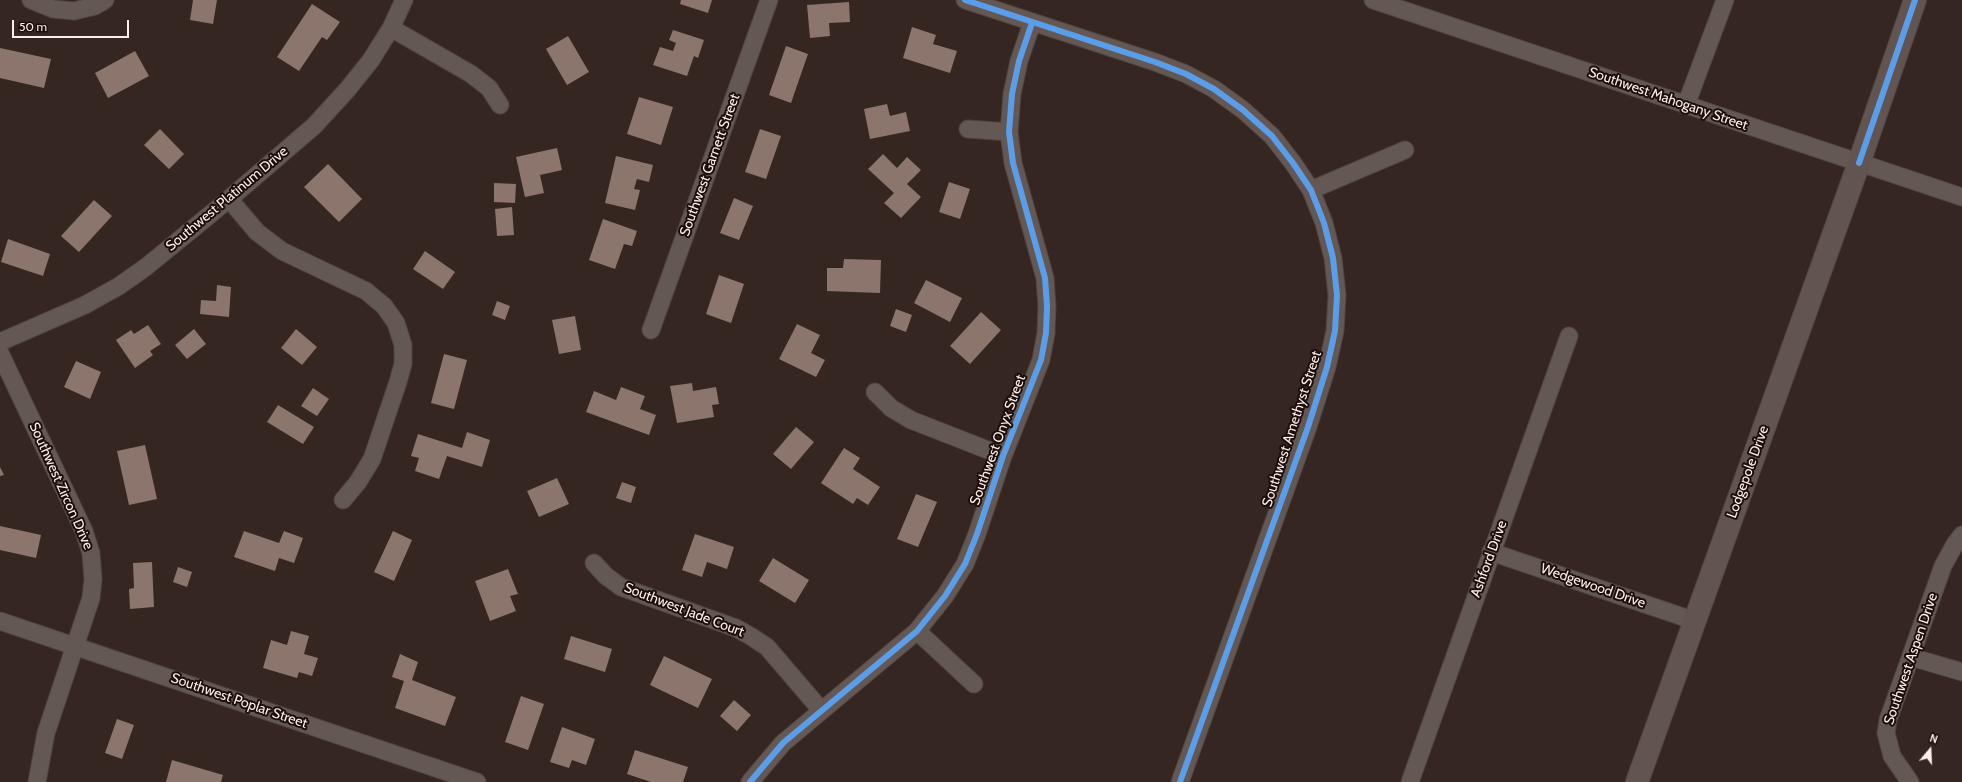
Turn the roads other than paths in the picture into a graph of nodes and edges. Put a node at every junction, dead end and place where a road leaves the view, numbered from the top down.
1 (31, 0) edge
2 (104, 0) edge
3 (404, 0) edge
4 (769, 0) edge
5 (965, 0) edge
6 (1374, 0) edge
7 (1725, 0) edge
8 (1915, 0) edge
9 (1399, 4) edge
10 (1032, 23) junction
11 (391, 28) junction
12 (500, 105) dead end
13 (1686, 105) junction
14 (968, 129) dead end
15 (1009, 132) junction
16 (1405, 150) dead end
17 (1859, 163) junction
18 (1311, 190) junction
19 (1962, 197) edge
20 (229, 199) junction
21 (651, 330) dead end
22 (1569, 336) dead end
23 (0, 342) edge
24 (0, 353) edge
25 (875, 392) dead end
26 (1003, 456) junction
27 (343, 500) dead end
28 (1962, 535) edge
29 (1491, 552) junction
30 (594, 563) dead end
31 (1695, 620) junction
32 (0, 621) edge
33 (917, 631) junction
34 (75, 646) junction
35 (1911, 656) junction
36 (1962, 672) edge
37 (974, 684) dead end
38 (821, 710) junction
39 (37, 782) edge
40 (478, 782) edge
41 (750, 782) edge
42 (1180, 782) edge
43 (1410, 782) edge
44 (1637, 782) edge
45 (1910, 782) edge

1 - 2 street
3 - 11 street, Southwest Platinum Drive
4 - 21 street, Southwest Garnett Street
5 - 10 street, Southwest Amethyst Street
6 - 9 street, Southwest Mahogany Street
7 - 13 street
8 - 17 street, Lodgepole Drive
9 - 13 street, Southwest Mahogany Street
10 - 15 street, Southwest Onyx Street
10 - 18 street, Southwest Amethyst Street
11 - 12 street
11 - 20 street, Southwest Platinum Drive
13 - 17 street, Southwest Mahogany Street
14 - 15 street
15 - 26 street, Southwest Onyx Street
16 - 18 street
17 - 19 street, Southwest Mahogany Street
17 - 31 street, Lodgepole Drive
18 - 42 street, Southwest Amethyst Street
20 - 23 street, Southwest Platinum Drive
20 - 27 street
22 - 29 street, Ashford Drive
24 - 34 street, Southwest Zircon Drive
25 - 26 street
26 - 33 street, Southwest Onyx Street
28 - 35 street, Southwest Aspen Drive
29 - 31 street, Wedgewood Drive
29 - 43 street, Ashford Drive
30 - 38 street, Southwest Jade Court
31 - 44 street, Lodgepole Drive
32 - 34 street, Southwest Poplar Street
33 - 37 street
33 - 38 street, Southwest Onyx Street
34 - 39 street, Southwest Zircon Drive
34 - 40 street, Southwest Poplar Street
35 - 36 street
35 - 45 street, Southwest Aspen Drive
38 - 41 street, Southwest Onyx Street

